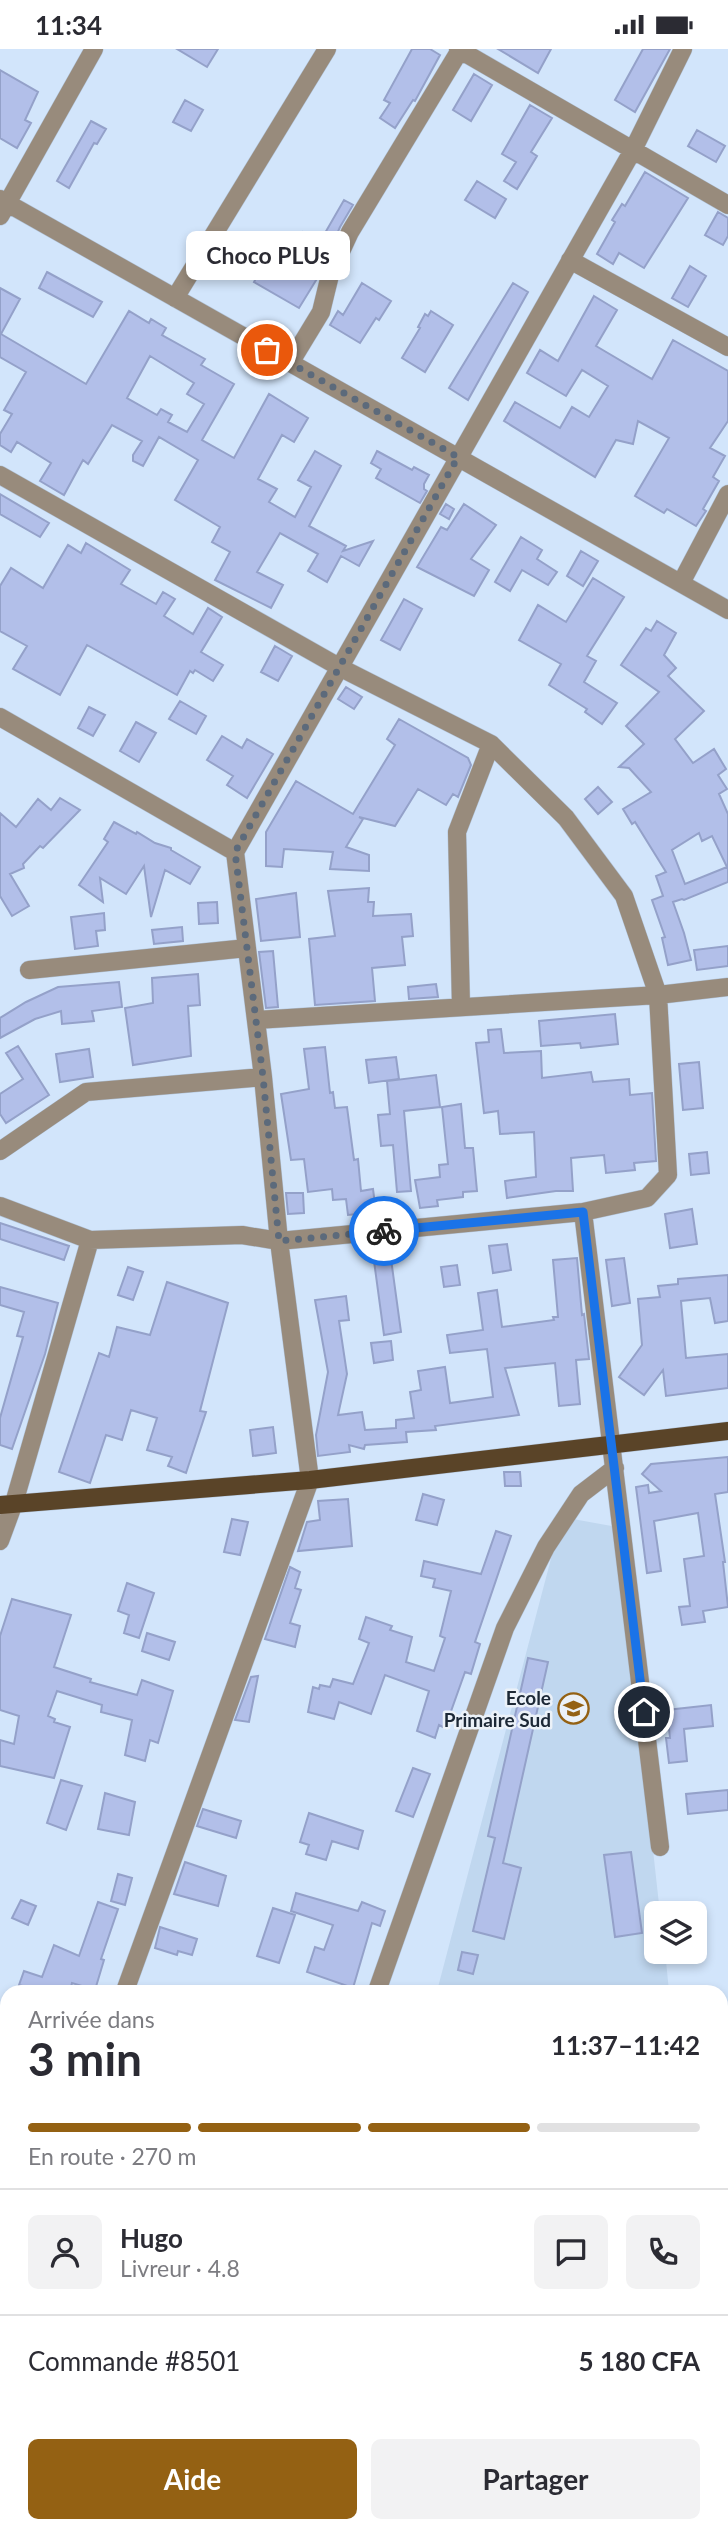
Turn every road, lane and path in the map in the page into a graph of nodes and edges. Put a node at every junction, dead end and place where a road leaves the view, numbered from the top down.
1 (94, 49) edge
2 (327, 49) edge
3 (682, 49) edge
4 (459, 50) edge
5 (633, 150) junction
6 (728, 205) edge
7 (2, 206) edge
8 (570, 260) junction
9 (175, 298) junction
10 (728, 347) edge
11 (290, 363) junction
12 (458, 457) junction
13 (0, 475) edge
14 (728, 494) edge
15 (681, 583) junction
16 (728, 610) edge
17 (341, 668) junction
18 (0, 717) edge
19 (491, 744) junction
20 (235, 852) junction
21 (247, 948) junction
22 (29, 970) dead end
23 (728, 987) edge
24 (658, 995) junction
25 (461, 1007) junction
26 (256, 1020) junction
27 (263, 1077) junction
28 (0, 1151) edge
29 (0, 1206) edge
30 (583, 1212) junction
31 (90, 1241) junction
32 (279, 1241) junction
33 (728, 1431) edge
34 (612, 1445) junction
35 (615, 1468) junction
36 (310, 1480) junction
37 (7, 1504) edge
38 (0, 1541) edge
39 (660, 1847) dead end
40 (127, 1985) edge
41 (379, 1985) edge

1 - 7 street
2 - 9 street
3 - 5 street
4 - 5 street
4 - 11 street
5 - 6 street
5 - 8 street
7 - 9 street
8 - 10 street
8 - 12 street
9 - 11 street
11 - 12 street
12 - 15 street
12 - 17 street
13 - 17 street
14 - 15 street
15 - 16 street
17 - 19 street
17 - 20 street
18 - 20 street
19 - 24 street
19 - 25 street
20 - 21 street
21 - 22 street
21 - 26 street
23 - 24 street
24 - 25 street
24 - 30 street
25 - 26 street
26 - 27 street
27 - 28 street
27 - 32 street
29 - 31 street
30 - 32 street
30 - 34 street
31 - 32 street
31 - 37 street
32 - 36 street
33 - 34 main road
34 - 35 street
34 - 36 main road
35 - 39 street
35 - 41 street
36 - 37 main road
36 - 40 street
37 - 38 street

